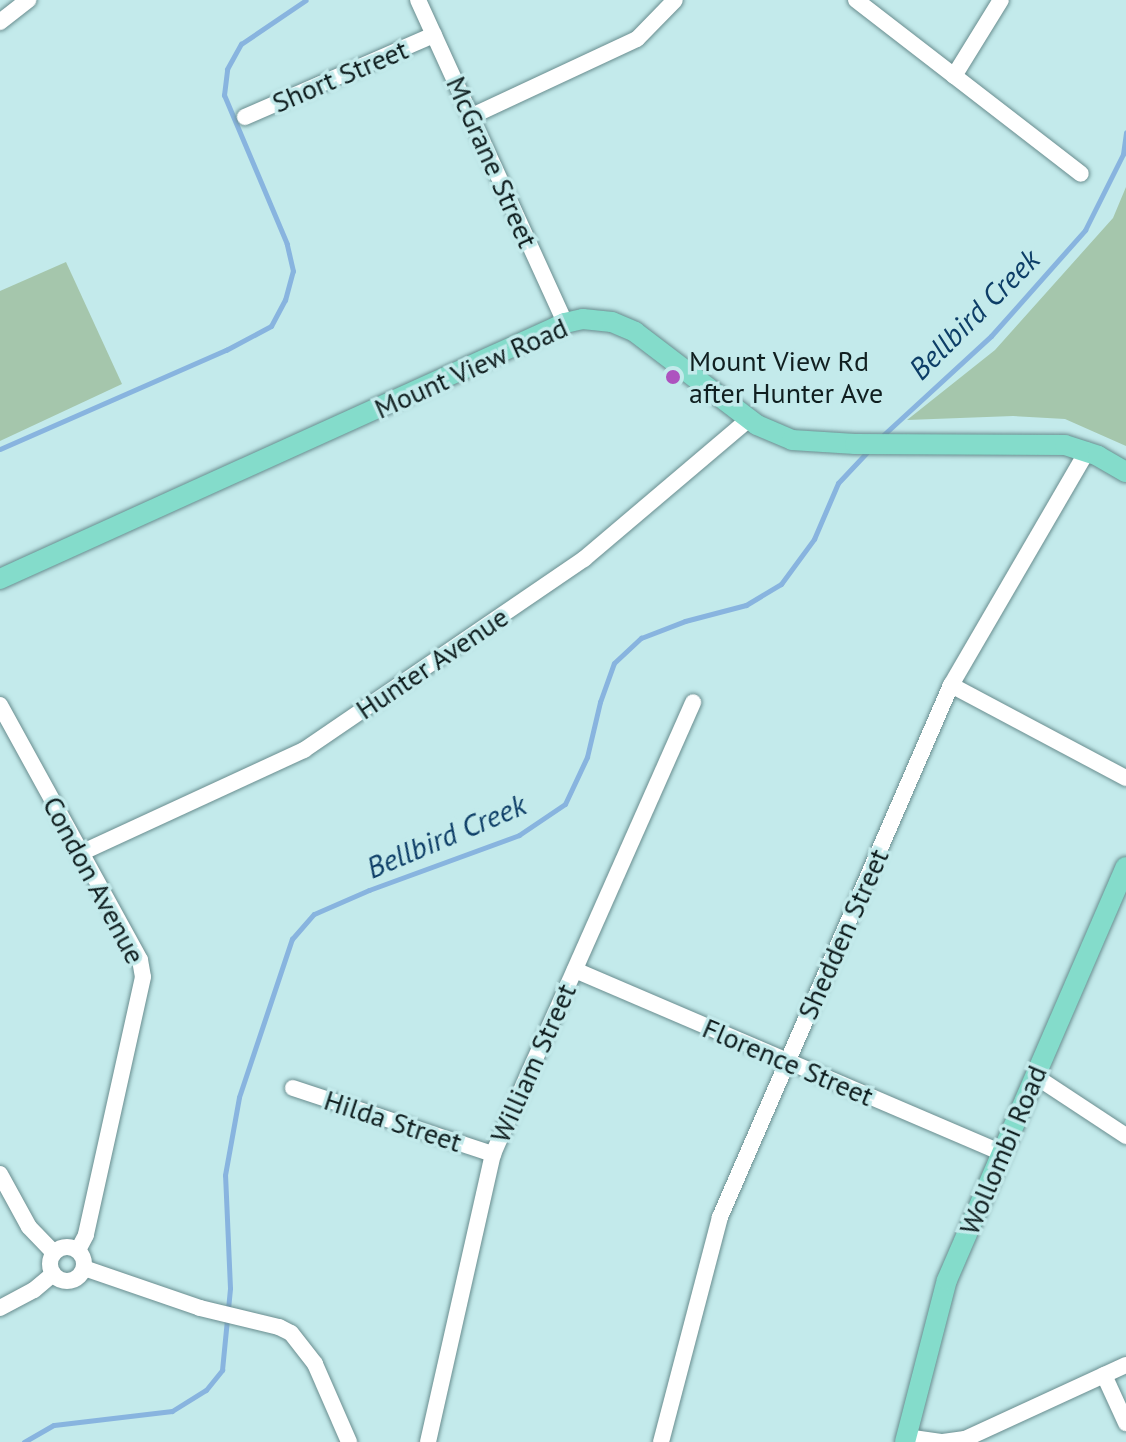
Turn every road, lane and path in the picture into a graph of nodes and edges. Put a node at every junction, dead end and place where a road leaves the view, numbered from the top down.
1 (28, 0) edge
2 (418, 0) edge
3 (675, 0) edge
4 (856, 0) edge
5 (1001, 0) edge
6 (0, 22) edge
7 (434, 35) junction
8 (954, 76) junction
9 (472, 116) junction
10 (245, 117) dead end
11 (1081, 174) dead end
12 (565, 323) junction
13 (749, 419) junction
14 (1087, 451) junction
15 (1126, 472) edge
16 (0, 579) edge
17 (951, 685) junction
18 (693, 702) dead end
19 (0, 705) edge
20 (1126, 778) edge
21 (81, 853) junction
22 (1126, 867) edge
23 (575, 970) junction
24 (787, 1062) junction
25 (1035, 1076) junction
26 (293, 1088) dead end
27 (1126, 1136) edge
28 (1001, 1153) junction
29 (493, 1154) junction
30 (0, 1174) edge
31 (78, 1250) junction
32 (54, 1253) junction
33 (84, 1268) junction
34 (53, 1274) junction
35 (0, 1308) edge
36 (1126, 1365) edge
37 (1104, 1375) junction
38 (1126, 1423) edge
39 (906, 1439) edge
40 (349, 1442) edge
41 (428, 1442) edge
42 (661, 1442) edge

1 - 6 street
2 - 7 street, McGrane Street
3 - 9 street
4 - 8 street
5 - 8 street
7 - 9 street, McGrane Street
7 - 10 street, Short Street
8 - 11 street
9 - 12 street, McGrane Street
12 - 13 main road, Mount View Road
12 - 16 main road, Mount View Road
13 - 14 main road, Mount View Road
13 - 21 street, Hunter Avenue
14 - 15 main road, Mount View Road
14 - 17 street, Shedden Street
17 - 20 street
17 - 24 street, Shedden Street
18 - 23 street, William Street
19 - 21 street, Condon Avenue
21 - 31 street, Condon Avenue
22 - 25 main road, Wollombi Road
23 - 24 street, Florence Street
23 - 29 street, William Street
24 - 28 street, Florence Street
24 - 42 street, Shedden Street
25 - 27 street
25 - 28 main road, Wollombi Road
26 - 29 street, Hilda Street
28 - 39 main road, Wollombi Road
29 - 41 street, William Street
30 - 32 street
31 - 32 street
31 - 33 street
32 - 34 street
33 - 34 street
33 - 40 street
34 - 35 street
36 - 37 street
37 - 38 street
37 - 39 street

